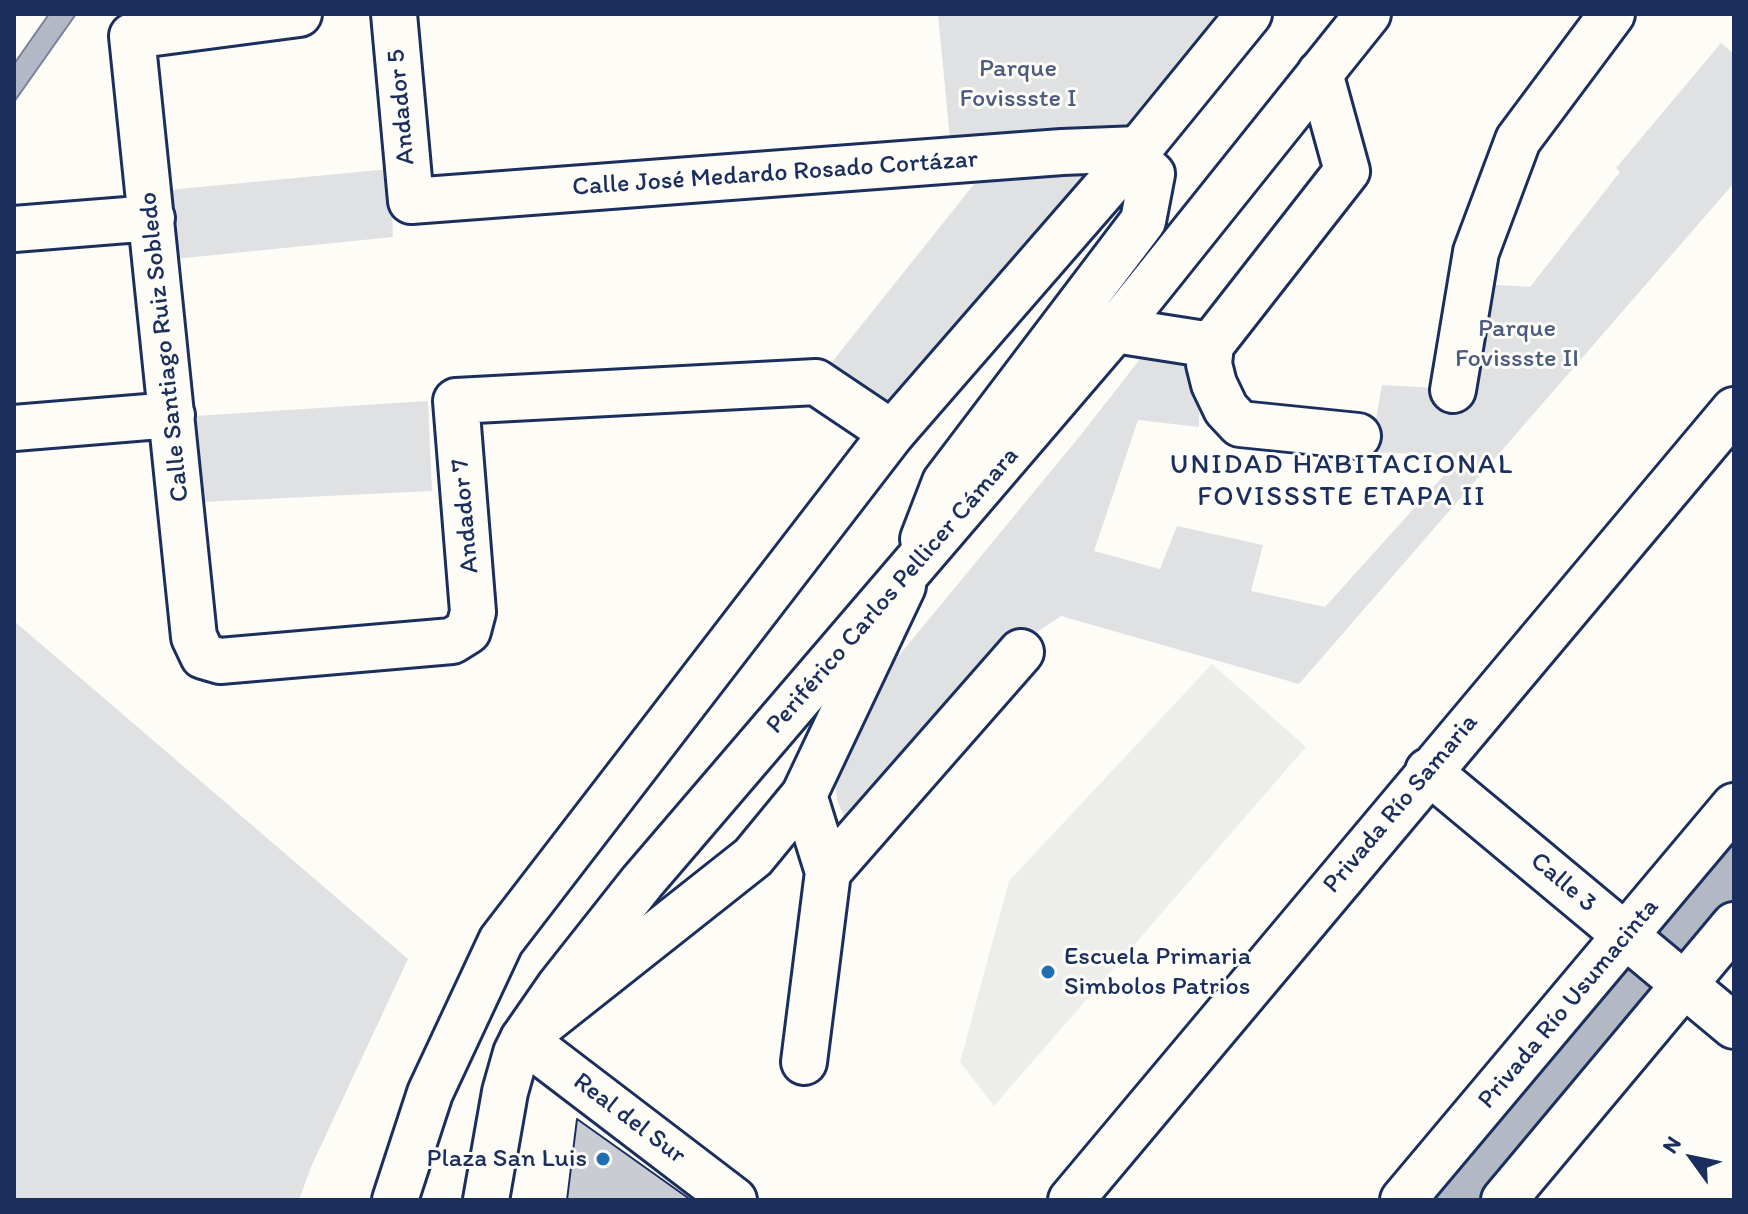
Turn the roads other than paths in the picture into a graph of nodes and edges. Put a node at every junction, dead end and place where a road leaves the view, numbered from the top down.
1 (299, 14) edge
2 (394, 14) edge
3 (1249, 14) edge
4 (1368, 14) edge
5 (1612, 14) edge
6 (1320, 73) junction
7 (1136, 153) junction
8 (411, 201) joint
9 (152, 218) junction
10 (14, 229) edge
11 (1115, 330) junction
12 (1211, 345) junction
13 (1453, 390) dead end
14 (1734, 410) edge
15 (172, 415) junction
16 (14, 428) edge
17 (892, 433) junction
18 (1358, 436) dead end
19 (911, 571) junction
20 (1021, 652) dead end
21 (203, 656) joint
22 (1428, 771) junction
23 (804, 795) junction
24 (1734, 806) edge
25 (753, 857) junction
26 (828, 872) junction
27 (1734, 925) edge
28 (1627, 936) junction
29 (501, 941) junction
30 (1685, 985) junction
31 (1734, 1026) edge
32 (508, 1058) junction
33 (804, 1062) dead end
34 (430, 1093) junction
35 (366, 1200) edge
36 (395, 1200) edge
37 (483, 1200) edge
38 (517, 1200) edge
39 (734, 1200) edge
40 (1071, 1200) edge
41 (1403, 1200) edge
42 (1504, 1200) edge

1 - 9 street, Calle Santiago Ruiz Sobledo
2 - 8 street, Andador 5
3 - 7 street
4 - 6 street, Periférico Carlos Pellicer Cámara
5 - 13 street
6 - 11 street, Periférico Carlos Pellicer Cámara
6 - 12 street
7 - 8 street, Calle José Medardo Rosado Cortázar
7 - 17 street
7 - 19 street
9 - 10 street
9 - 15 street, Calle Santiago Ruiz Sobledo
11 - 12 street
11 - 19 street, Periférico Carlos Pellicer Cámara
12 - 18 street
14 - 22 street, Privada Río Samaria
15 - 16 street
15 - 21 street, Calle Santiago Ruiz Sobledo
17 - 21 street, Andador 7
17 - 29 street
19 - 23 street
19 - 32 street, Periférico Carlos Pellicer Cámara
20 - 26 street
22 - 28 street, Calle 3
22 - 40 street, Privada Río Samaria
23 - 25 street
23 - 26 street
24 - 28 street, Privada Río Usumacinta
25 - 26 street
25 - 32 street
26 - 33 street
27 - 30 street
28 - 30 street, Calle 3
28 - 41 street, Privada Río Usumacinta
29 - 32 street
29 - 34 street
30 - 31 street, Calle 3
30 - 42 street
32 - 37 street, Periférico Carlos Pellicer Cámara
32 - 38 street
32 - 39 street, Real del Sur
34 - 35 street
34 - 36 street

